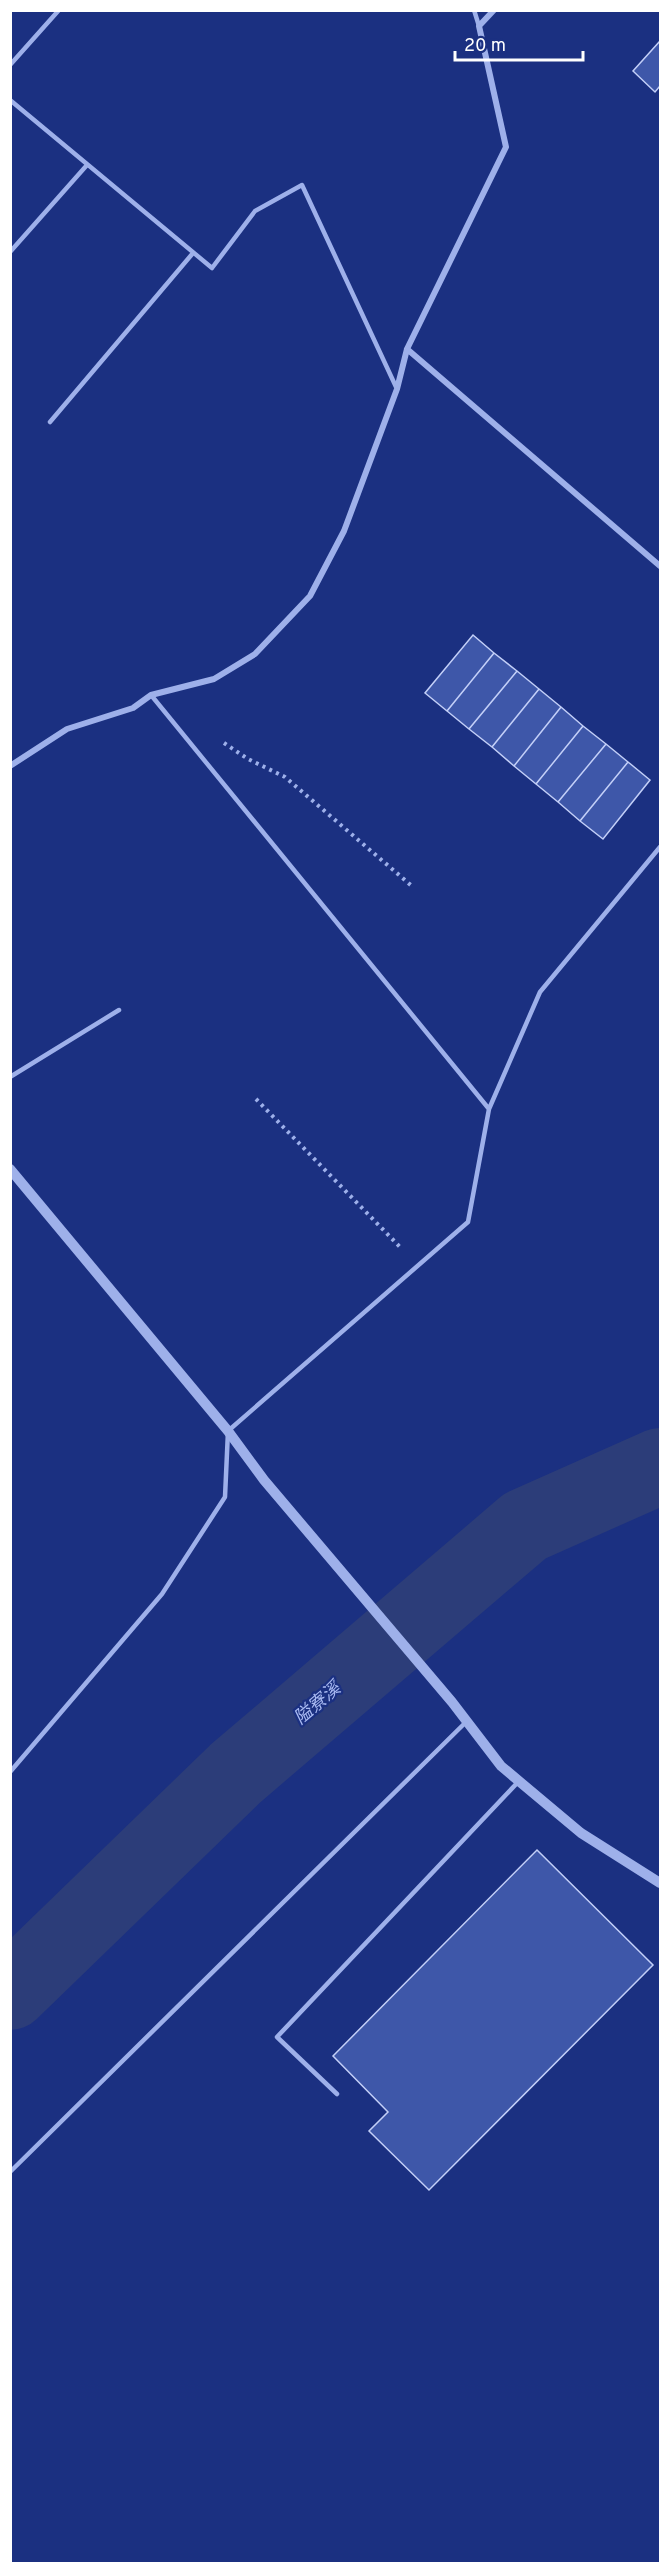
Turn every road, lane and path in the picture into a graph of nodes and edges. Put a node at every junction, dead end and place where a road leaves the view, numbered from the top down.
1 (59, 10) edge
2 (474, 10) edge
3 (494, 10) edge
4 (479, 26) junction
5 (10, 65) edge
6 (10, 100) edge
7 (87, 165) junction
8 (10, 252) edge
9 (193, 253) junction
10 (407, 349) junction
11 (397, 389) junction
12 (50, 422) dead end
13 (660, 566) edge
14 (152, 695) junction
15 (219, 740) dead end
16 (10, 766) edge
17 (660, 848) edge
18 (413, 887) dead end
19 (119, 1010) dead end
20 (10, 1077) edge
21 (256, 1099) dead end
22 (489, 1109) junction
23 (10, 1169) edge
24 (418, 1266) junction
25 (228, 1431) junction
26 (467, 1721) junction
27 (10, 1772) edge
28 (519, 1781) junction
29 (660, 1883) edge
30 (337, 2094) dead end
31 (10, 2172) edge

1 - 5 lane
2 - 4 lane
3 - 4 street
4 - 10 street
6 - 7 lane
7 - 8 lane
7 - 9 lane
9 - 11 lane
9 - 12 lane
10 - 11 street
10 - 13 street
11 - 14 street
14 - 16 street
14 - 22 lane
15 - 18 path
17 - 22 lane
19 - 20 lane
21 - 24 path
22 - 24 lane
23 - 25 street
24 - 25 lane
25 - 26 street
25 - 27 lane
26 - 28 street
26 - 31 lane
28 - 29 street
28 - 30 lane

